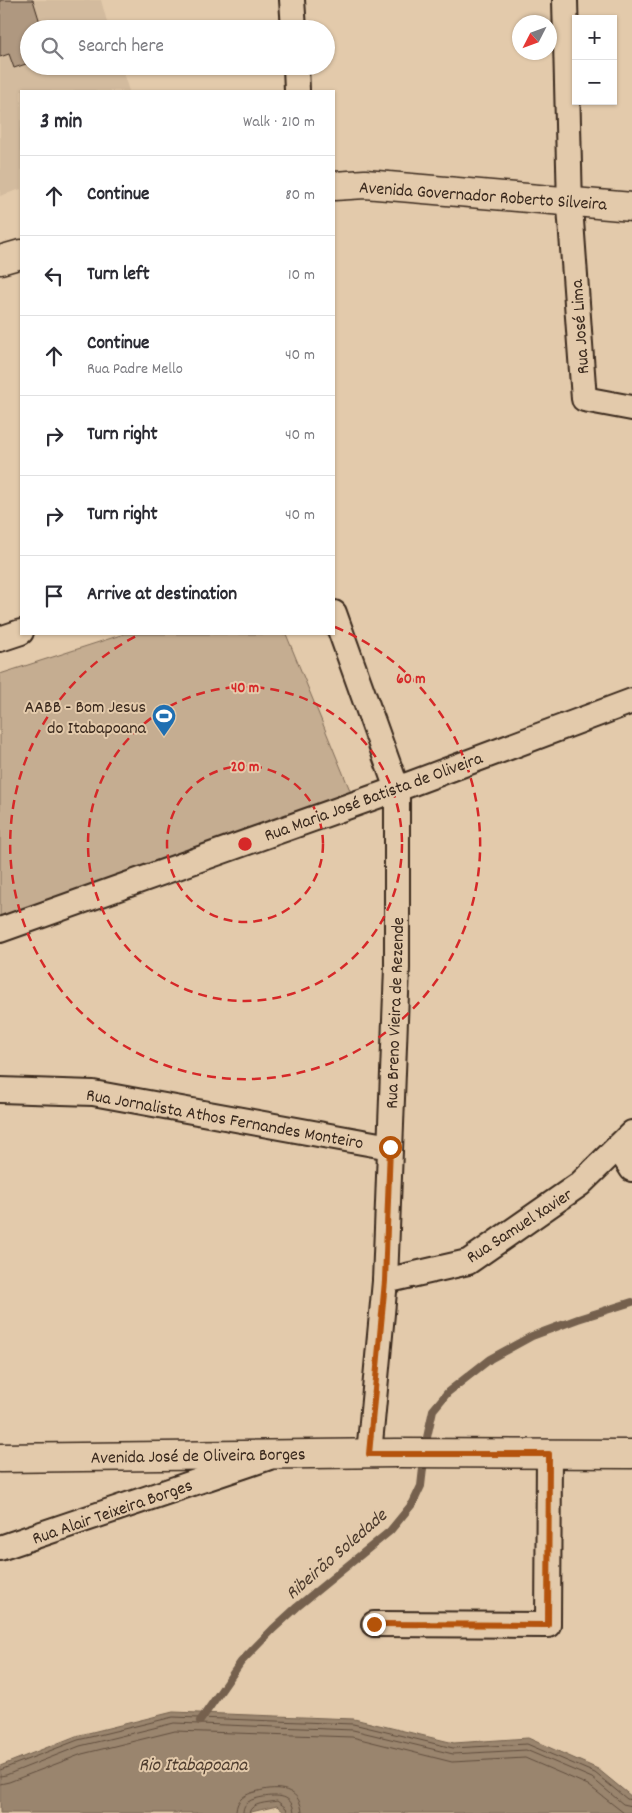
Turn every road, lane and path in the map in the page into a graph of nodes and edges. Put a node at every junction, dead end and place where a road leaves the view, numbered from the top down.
1 (292, 0) edge
2 (565, 0) edge
3 (293, 20) edge
4 (296, 75) edge
5 (297, 90) edge
6 (335, 186) edge
7 (570, 204) junction
8 (632, 207) edge
9 (20, 254) edge
10 (0, 260) edge
11 (632, 408) edge
12 (335, 616) edge
13 (20, 632) edge
14 (0, 639) edge
15 (632, 701) edge
16 (397, 789) junction
17 (0, 930) edge
18 (0, 1090) edge
19 (625, 1140) edge
20 (390, 1147) junction
21 (632, 1169) edge
22 (385, 1281) junction
23 (280, 1454) junction
24 (369, 1454) junction
25 (549, 1454) junction
26 (632, 1454) edge
27 (0, 1458) edge
28 (0, 1548) edge
29 (374, 1624) dead end

1 - 3 street
2 - 7 street
4 - 5 street
6 - 7 main road, Avenida Governador Roberto Silveira
7 - 8 main road, Avenida Governador Roberto Silveira
7 - 11 street, Rua José Lima
9 - 10 main road
12 - 16 street, Rua Breno Vieira de Rezende
13 - 14 street
15 - 16 street, Rua Maria José Batista de Oliveira
16 - 17 street, Rua Maria José Batista de Oliveira
16 - 20 street, Rua Breno Vieira de Rezende
18 - 20 street, Rua Jornalista Athos Fernandes Monteiro
19 - 21 street
19 - 22 street, Rua Samuel Xavier
20 - 22 street, Rua Breno Vieira de Rezende
22 - 24 street, Rua Breno Vieira de Rezende
23 - 24 main road, Avenida José de Oliveira Borges
23 - 27 main road, Avenida José de Oliveira Borges
23 - 28 street, Rua Alair Teixeira Borges
24 - 25 main road, Avenida José de Oliveira Borges
25 - 26 main road, Avenida José de Oliveira Borges
25 - 29 street

